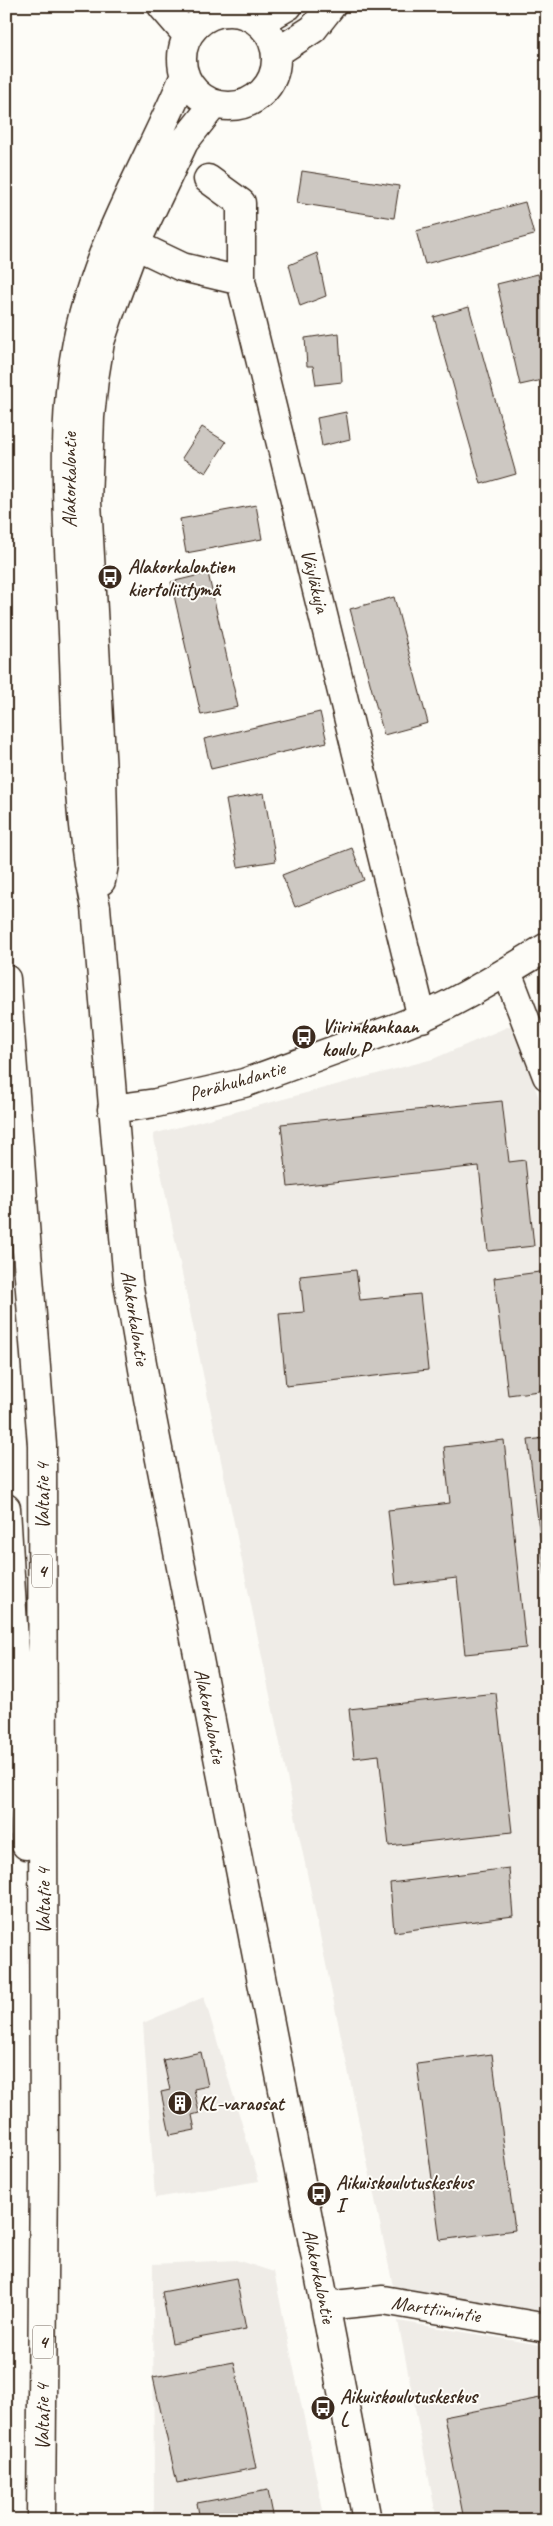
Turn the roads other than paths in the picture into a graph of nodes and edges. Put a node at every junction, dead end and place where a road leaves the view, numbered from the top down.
1 (162, 6) edge
2 (288, 6) edge
3 (331, 6) edge
4 (227, 9) edge
5 (259, 23) junction
6 (188, 36) junction
7 (276, 54) junction
8 (185, 75) junction
9 (214, 104) junction
10 (208, 179) dead end
11 (111, 232) junction
12 (135, 245) junction
13 (242, 281) junction
14 (96, 906) junction
15 (547, 947) edge
16 (506, 972) junction
17 (6, 979) edge
18 (422, 1018) junction
19 (547, 1076) edge
20 (112, 1109) junction
21 (6, 1508) edge
22 (44, 2164) junction
23 (325, 2306) junction
24 (547, 2328) edge
25 (41, 2520) edge
26 (367, 2520) edge

1 - 6 main road
2 - 5 main road
3 - 7 main road
4 - 5 main road
4 - 6 main road
5 - 7 main road
6 - 8 main road
7 - 9 main road
8 - 9 main road
8 - 11 main road, Alakorkalontie
9 - 12 main road, Alakorkalontie
10 - 13 main road, Väyläkuja
11 - 12 main road
11 - 14 main road, Alakorkalontie
12 - 13 main road
12 - 14 main road, Alakorkalontie
13 - 18 main road, Väyläkuja
14 - 20 main road, Alakorkalontie
15 - 16 main road, Perähuhdantie
16 - 18 main road, Perähuhdantie
16 - 19 main road
17 - 22 main road, Valtatie 4 / 4
18 - 20 main road, Perähuhdantie
20 - 23 main road, Alakorkalontie
21 - 22 main road, Valtatie 4 / 4
22 - 25 main road, Valtatie 4 / 4
23 - 24 main road, Marttiinintie
23 - 26 main road, Alakorkalontie

